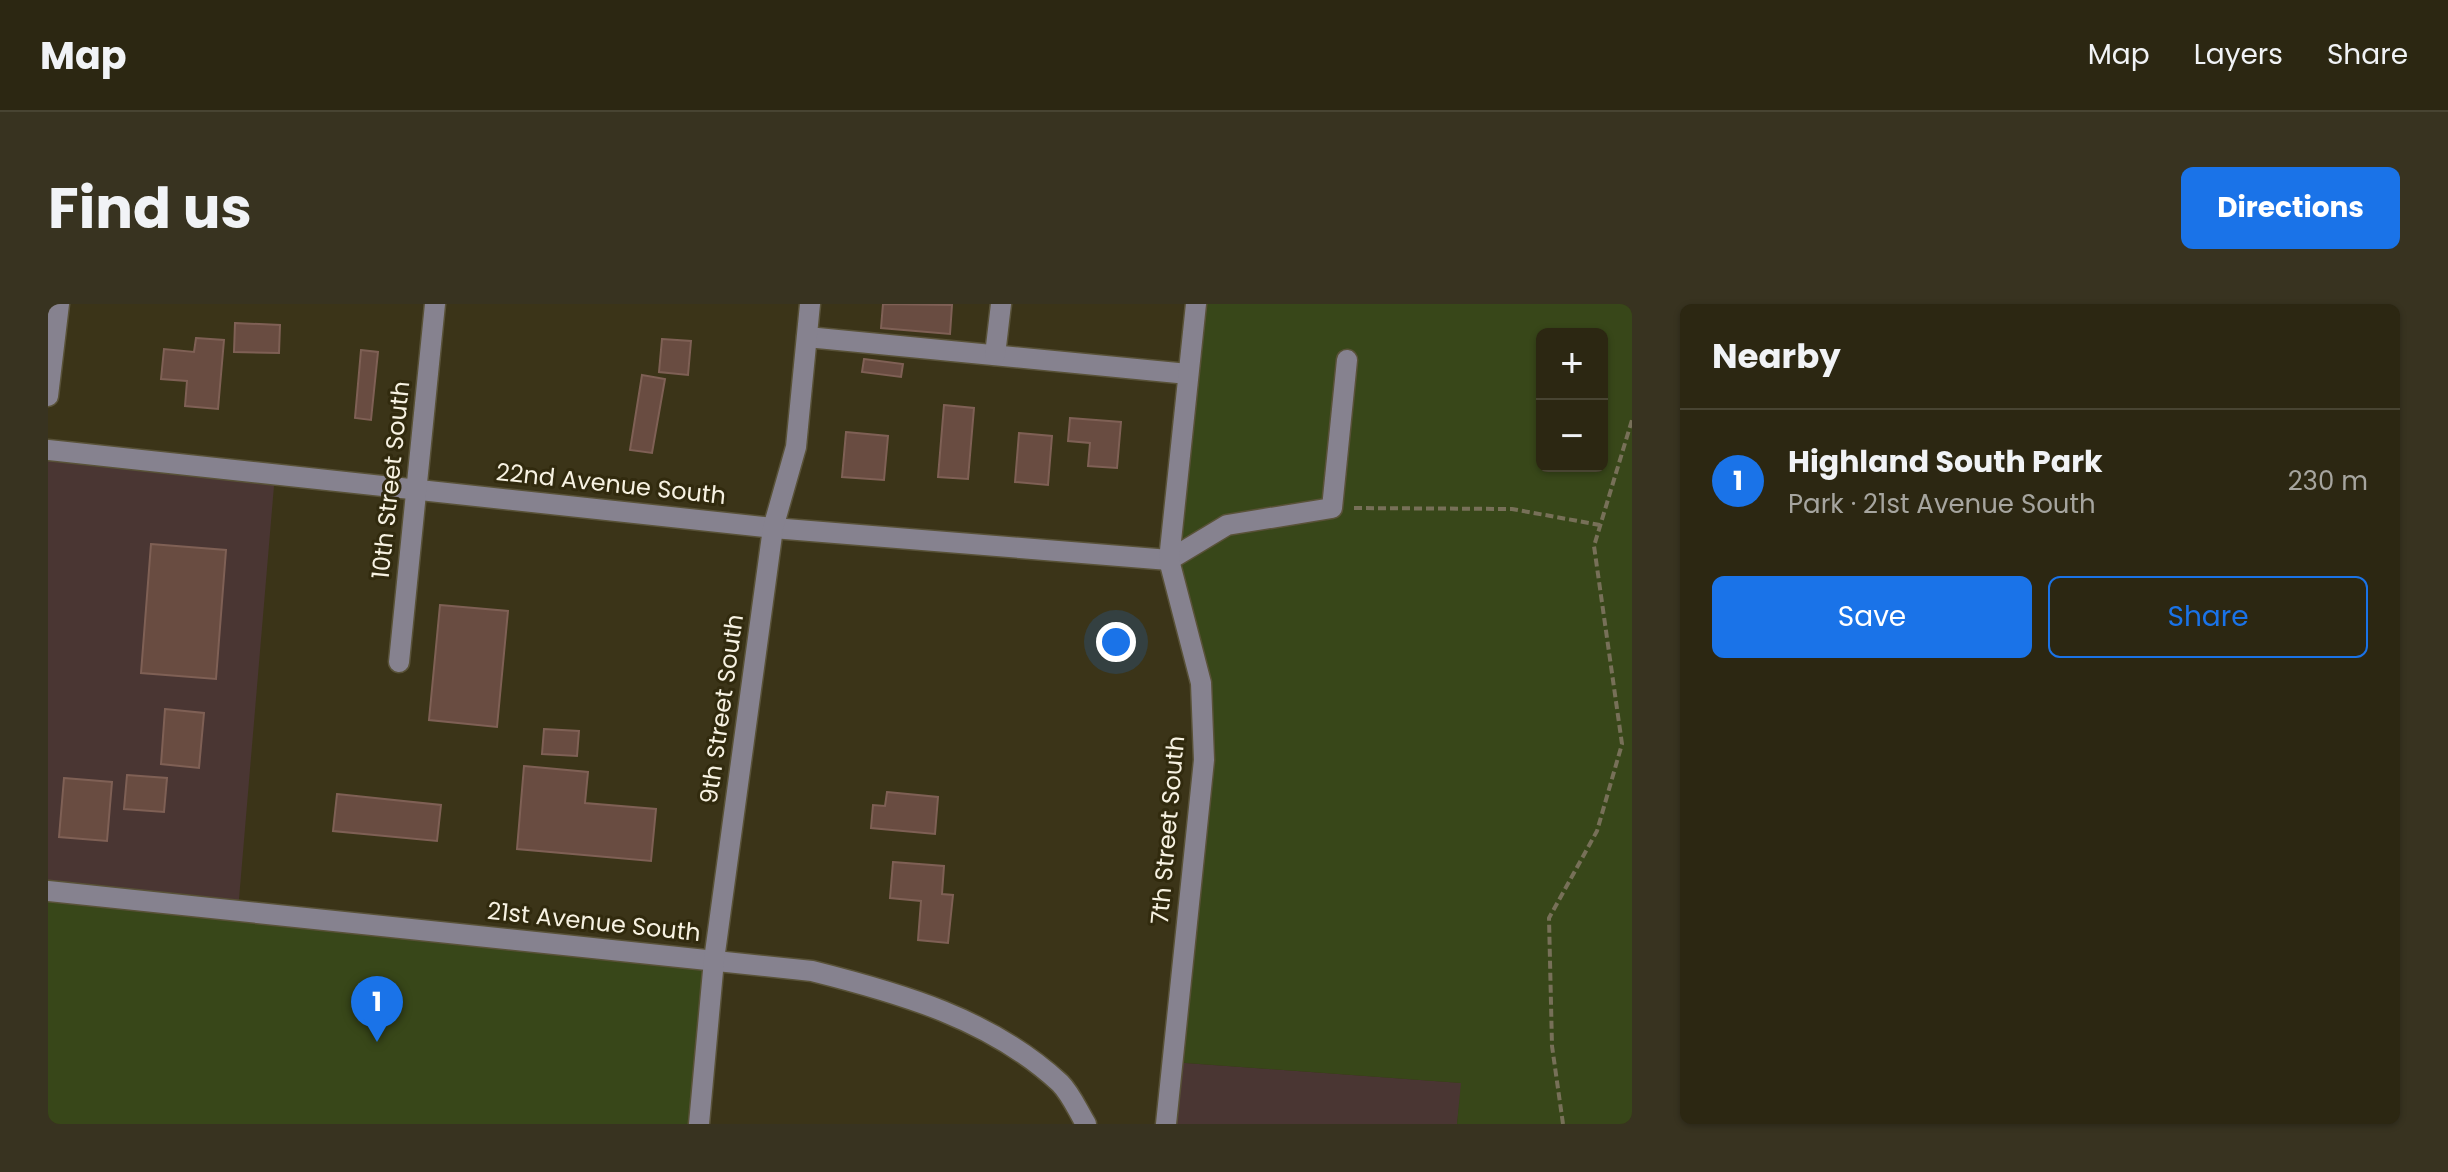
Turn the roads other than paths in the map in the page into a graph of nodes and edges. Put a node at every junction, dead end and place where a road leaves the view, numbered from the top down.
1 (59, 304) edge
2 (435, 304) edge
3 (810, 304) edge
4 (1001, 304) edge
5 (1196, 304) edge
6 (807, 337) junction
7 (995, 355) junction
8 (1347, 360) dead end
9 (1188, 374) junction
10 (48, 396) edge
11 (48, 450) edge
12 (414, 489) junction
13 (773, 528) junction
14 (1169, 560) junction
15 (399, 662) dead end
16 (48, 891) edge
17 (714, 960) junction
18 (699, 1124) edge
19 (1086, 1124) edge
20 (1166, 1124) edge

1 - 10 street
2 - 12 street, 10th Street South
3 - 6 street, 9th Street South
4 - 7 street
5 - 9 street, 7th Street South
6 - 7 street
6 - 13 street, 9th Street South
7 - 9 street
8 - 14 street
9 - 14 street, 7th Street South
11 - 12 street, 22nd Avenue South
12 - 13 street, 22nd Avenue South
12 - 15 street, 10th Street South
13 - 14 street, 22nd Avenue South
13 - 17 street, 9th Street South
14 - 20 street, 7th Street South
16 - 17 street, 21st Avenue South
17 - 18 street, 9th Street South
17 - 19 street, 21st Avenue South

